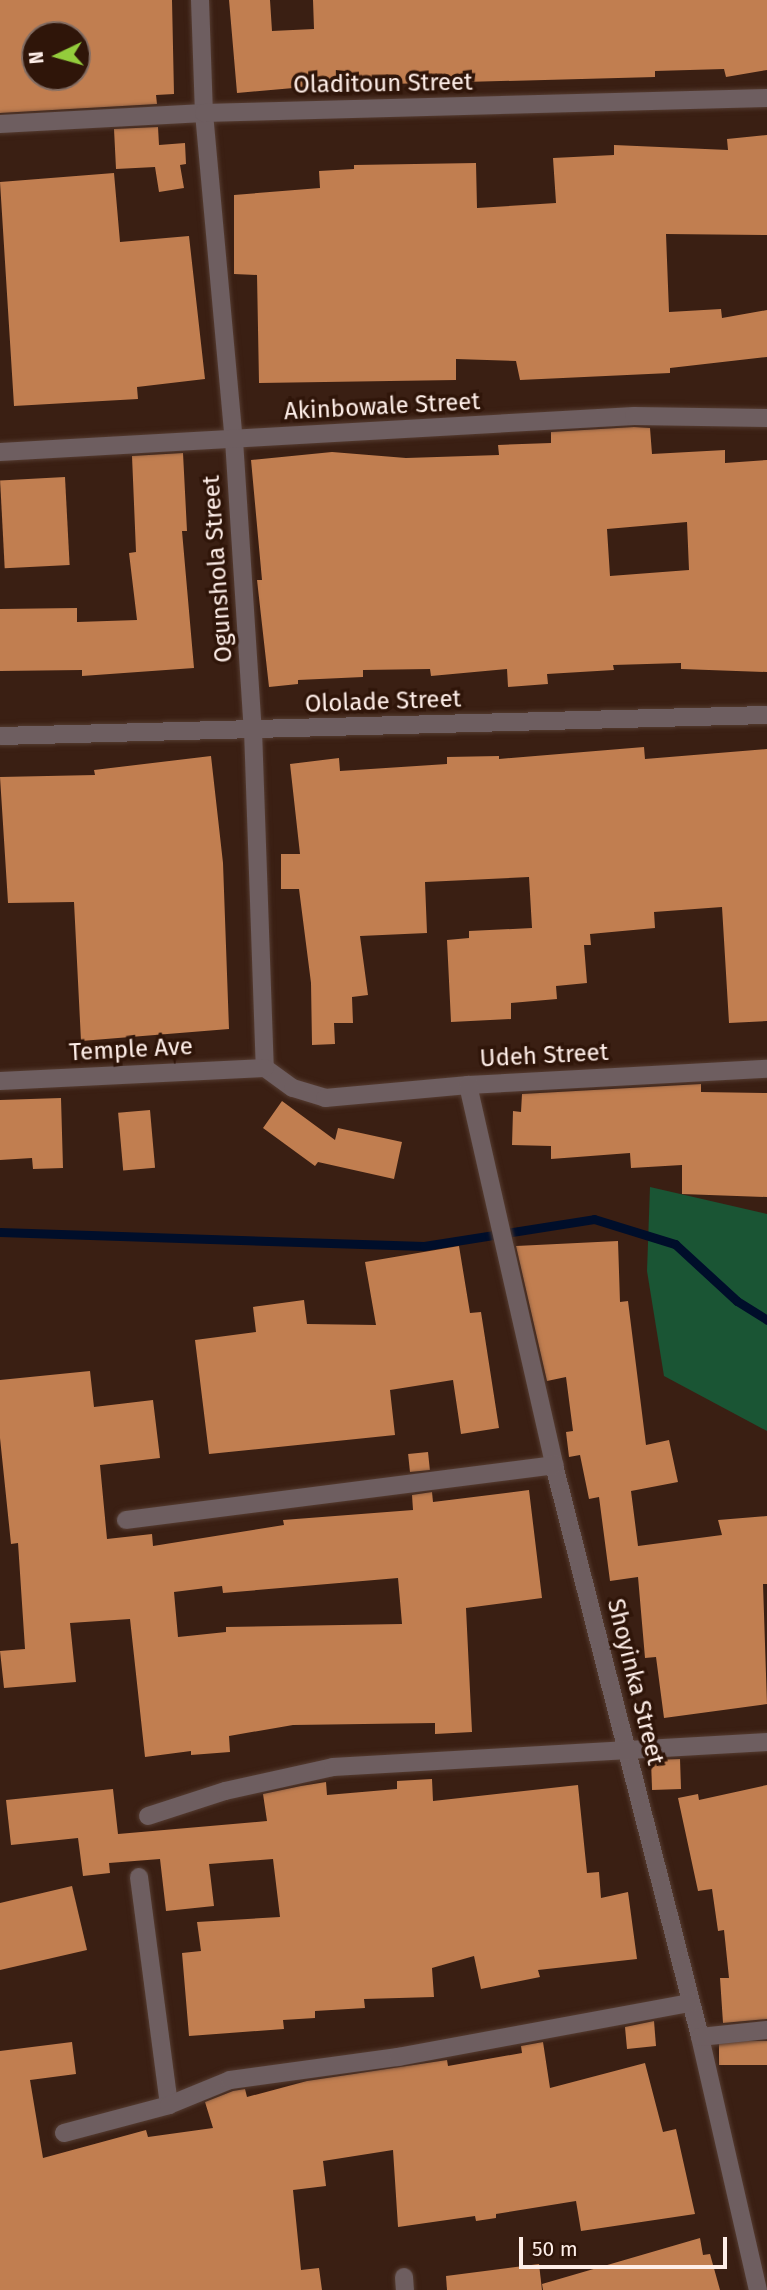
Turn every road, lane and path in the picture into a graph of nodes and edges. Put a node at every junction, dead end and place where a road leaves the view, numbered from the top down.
1 (200, 0) edge
2 (767, 98) edge
3 (204, 113) junction
4 (0, 124) edge
5 (767, 418) edge
6 (234, 440) junction
7 (0, 452) edge
8 (767, 715) edge
9 (253, 730) junction
10 (0, 736) edge
11 (265, 1068) junction
12 (767, 1069) edge
13 (0, 1081) edge
14 (468, 1085) junction
15 (554, 1465) junction
16 (126, 1520) dead end
17 (767, 1742) edge
18 (629, 1752) junction
19 (148, 1816) dead end
20 (139, 1877) dead end
21 (690, 2003) junction
22 (767, 2030) edge
23 (700, 2036) junction
24 (169, 2105) junction
25 (64, 2133) dead end
26 (758, 2290) edge

1 - 3 street, Ogunshola Street
2 - 3 street, Oladitoun Street
3 - 4 street, Oladitoun Street
3 - 6 street, Ogunshola Street
5 - 6 street, Akinbowale Street
6 - 7 street, Akinbowale Street
6 - 9 street, Ogunshola Street
8 - 9 street, Ololade Street
9 - 10 street, Ololade Street
9 - 11 street, Ogunshola Street
11 - 13 street, Temple Ave
11 - 14 street, Udeh Street
12 - 14 street, Udeh Street
14 - 15 street, Shoyinka Street
15 - 16 street
15 - 18 street, Shoyinka Street
17 - 18 street
18 - 19 street
18 - 21 street, Shoyinka Street
20 - 24 street
21 - 23 street, Shoyinka Street
21 - 24 street
22 - 23 street
23 - 26 street, Shoyinka Street
24 - 25 street

